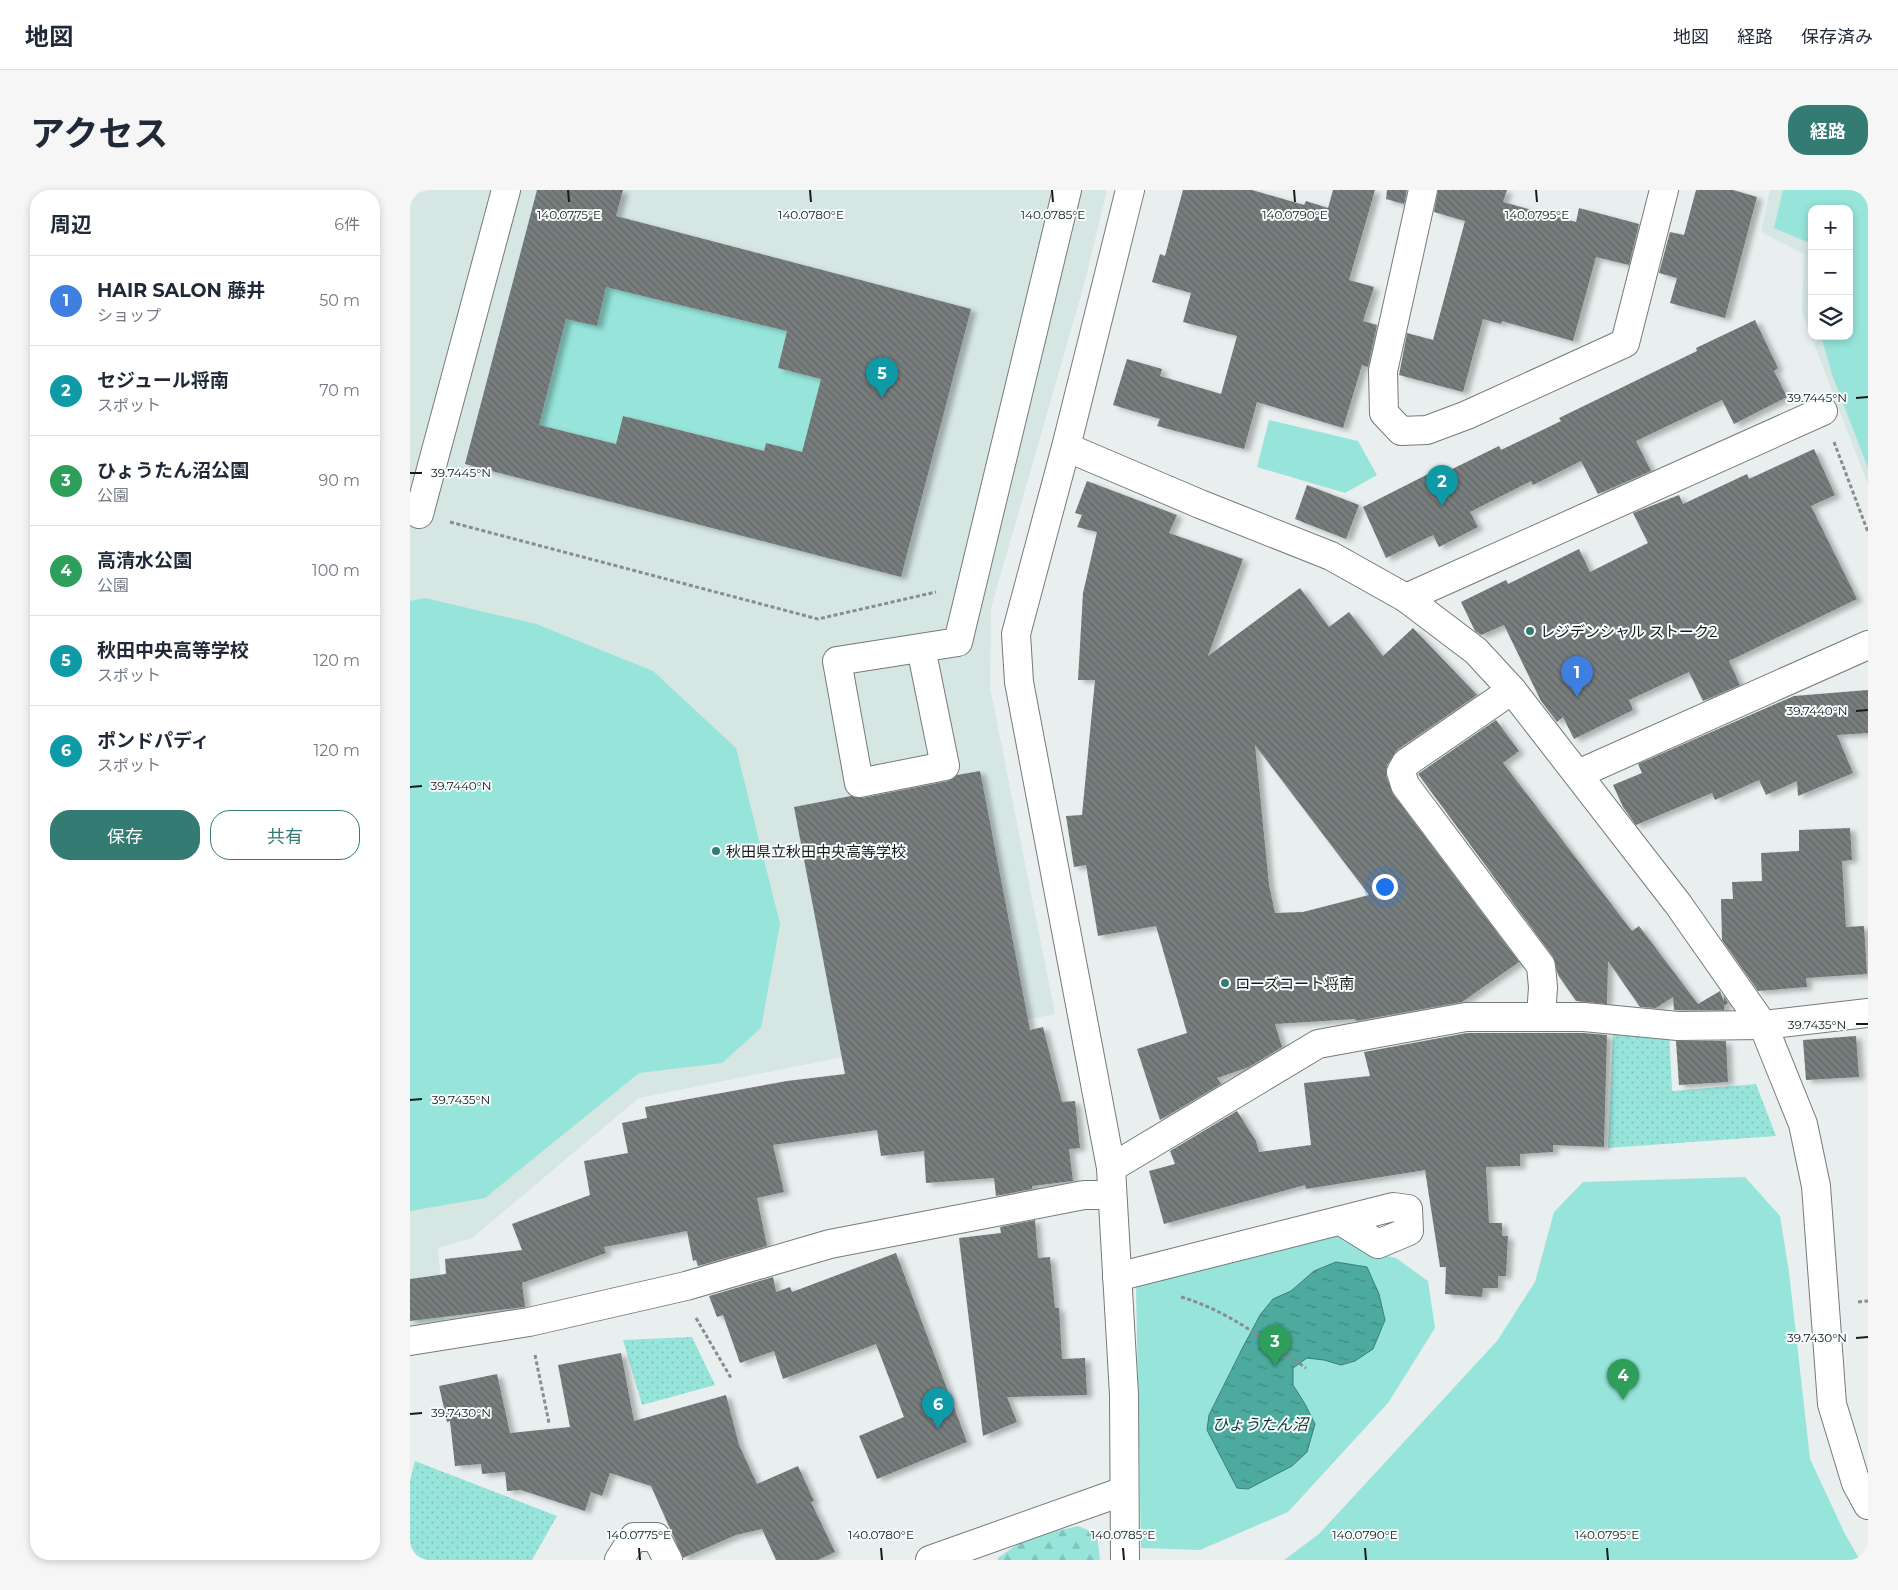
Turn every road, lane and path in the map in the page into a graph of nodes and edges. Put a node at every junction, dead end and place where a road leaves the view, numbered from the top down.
1 (506, 190) edge
2 (1067, 190) edge
3 (1130, 190) edge
4 (1424, 190) edge
5 (1663, 190) edge
6 (1823, 411) joint
7 (1066, 446) junction
8 (419, 514) joint
9 (1868, 532) edge
10 (940, 591) dead end
11 (1406, 598) junction
12 (1868, 645) edge
13 (921, 648) junction
14 (1512, 690) junction
15 (1578, 774) junction
16 (1868, 1013) edge
17 (1542, 1017) junction
18 (1764, 1025) junction
19 (1111, 1168) junction
20 (1112, 1195) junction
21 (1341, 1221) dead end
22 (1117, 1278) junction
23 (695, 1317) dead end
24 (1240, 1323) dead end
25 (410, 1341) edge
26 (537, 1363) dead end
27 (1306, 1368) dead end
28 (731, 1378) dead end
29 (549, 1423) dead end
30 (1124, 1491) junction
31 (1868, 1505) edge
32 (619, 1560) edge
33 (668, 1560) edge
34 (930, 1560) edge
35 (1125, 1560) edge

1 - 8 street
2 - 13 street
3 - 7 street
4 - 5 street
6 - 9 path
6 - 11 street
7 - 11 street
7 - 19 street
8 - 10 path
11 - 14 street
12 - 15 street
13 - 13 street
14 - 15 street
14 - 17 street
15 - 18 street
16 - 18 street
17 - 18 street
17 - 19 street
18 - 31 street
19 - 20 street
20 - 22 street
20 - 25 street
21 - 22 street
22 - 30 street
23 - 28 path
24 - 27 path
26 - 29 path
30 - 34 street
30 - 35 street
32 - 33 street

